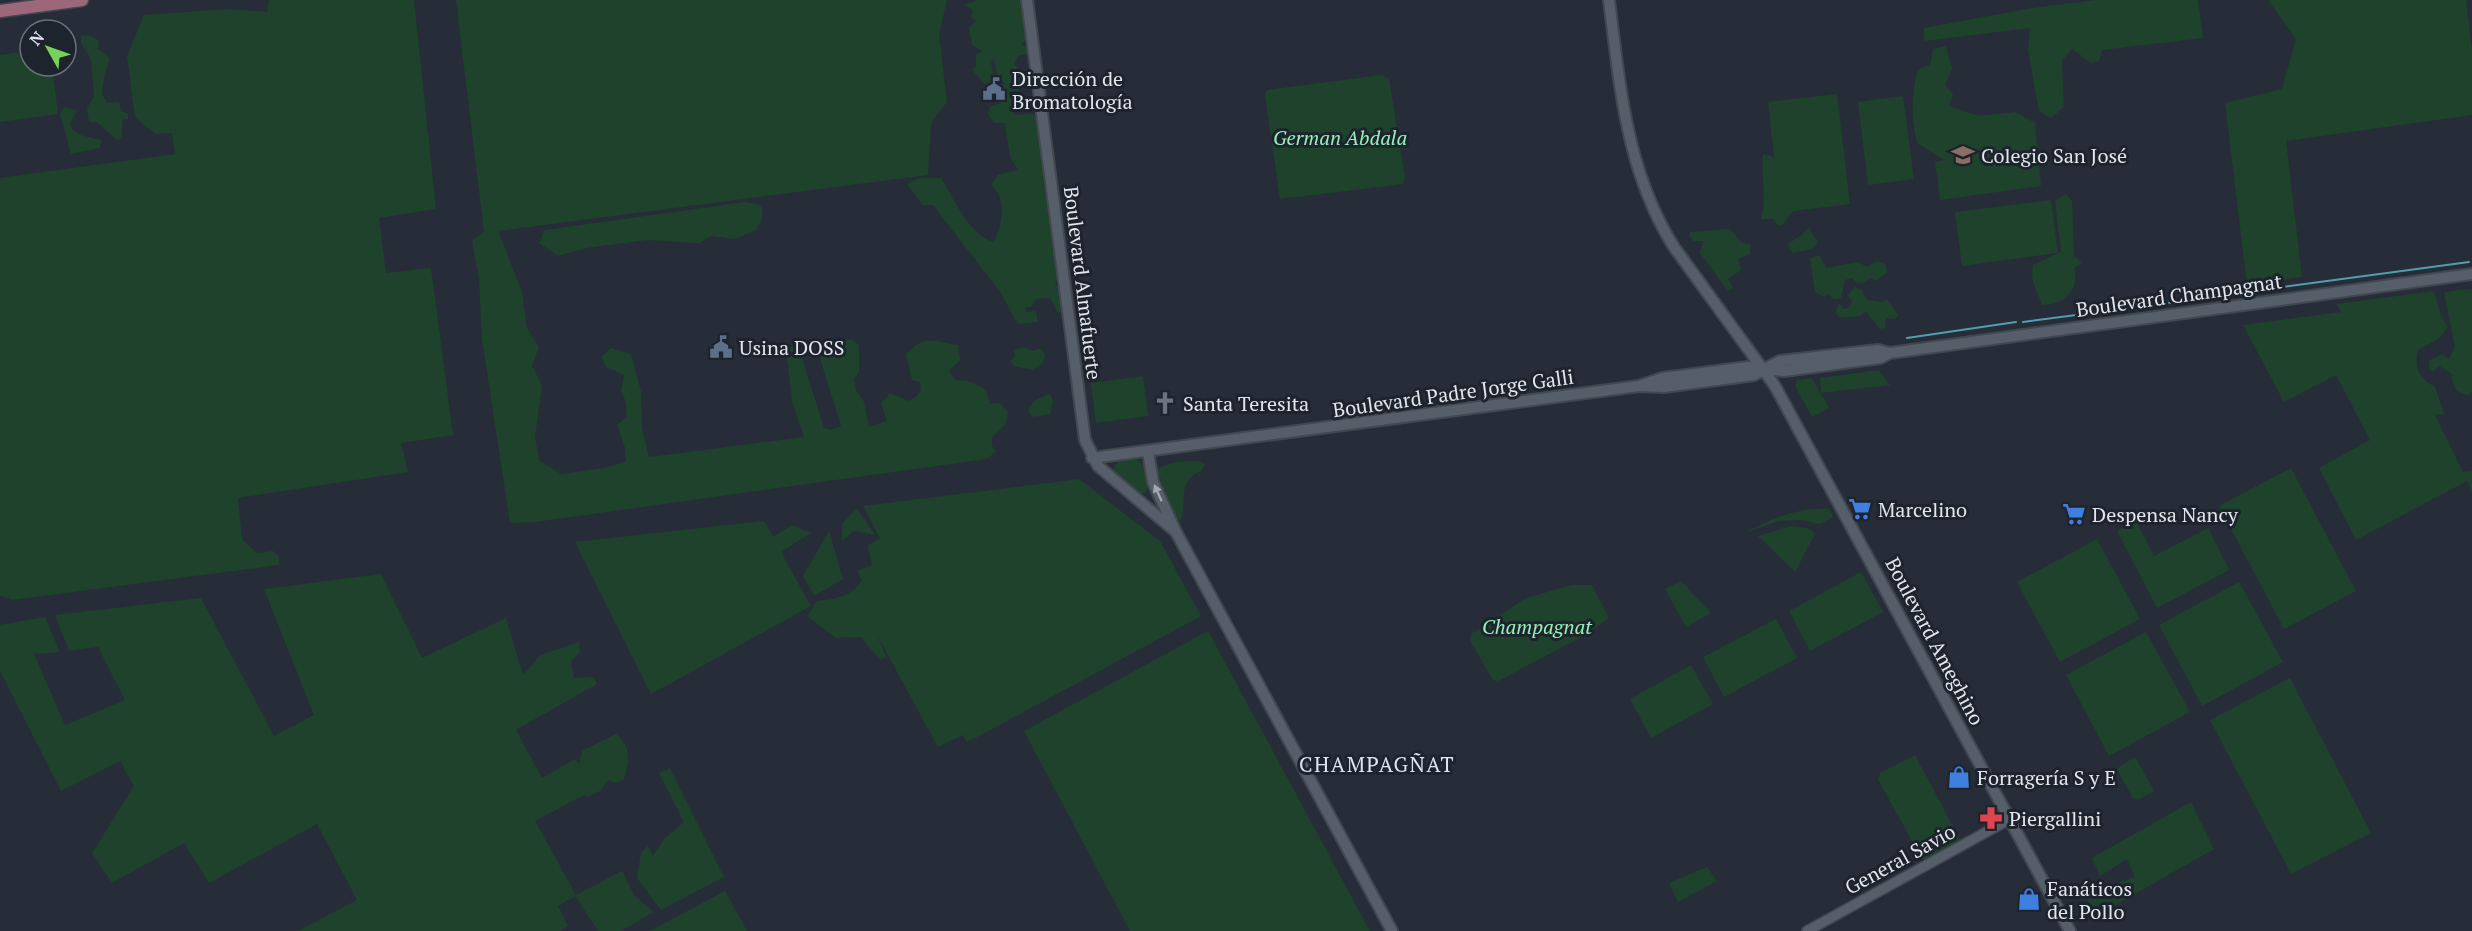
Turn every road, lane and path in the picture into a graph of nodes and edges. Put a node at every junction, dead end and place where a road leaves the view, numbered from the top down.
1 (82, 0) edge
2 (1028, 0) edge
3 (1609, 0) edge
4 (0, 10) edge
5 (2472, 274) edge
6 (1764, 369) junction
7 (1148, 452) junction
8 (1092, 458) junction
9 (1176, 532) junction
10 (2010, 819) junction
11 (1392, 931) edge
12 (1807, 931) edge
13 (2070, 931) edge

1 - 4 main road
2 - 8 main road, Boulevard Almafuerte
3 - 6 main road, Boulevard Ameghino
5 - 6 main road, Boulevard Champagnat
6 - 7 main road, Boulevard Padre Jorge Galli
6 - 10 main road, Boulevard Ameghino
7 - 8 main road, Boulevard Padre Jorge Galli
9 -> 7 main road, Boulevard Almafuerte
8 - 9 main road, Boulevard Almafuerte
9 - 11 main road, Boulevard Almafuerte
10 - 12 street, General Savio
10 - 13 main road, Boulevard Ameghino

